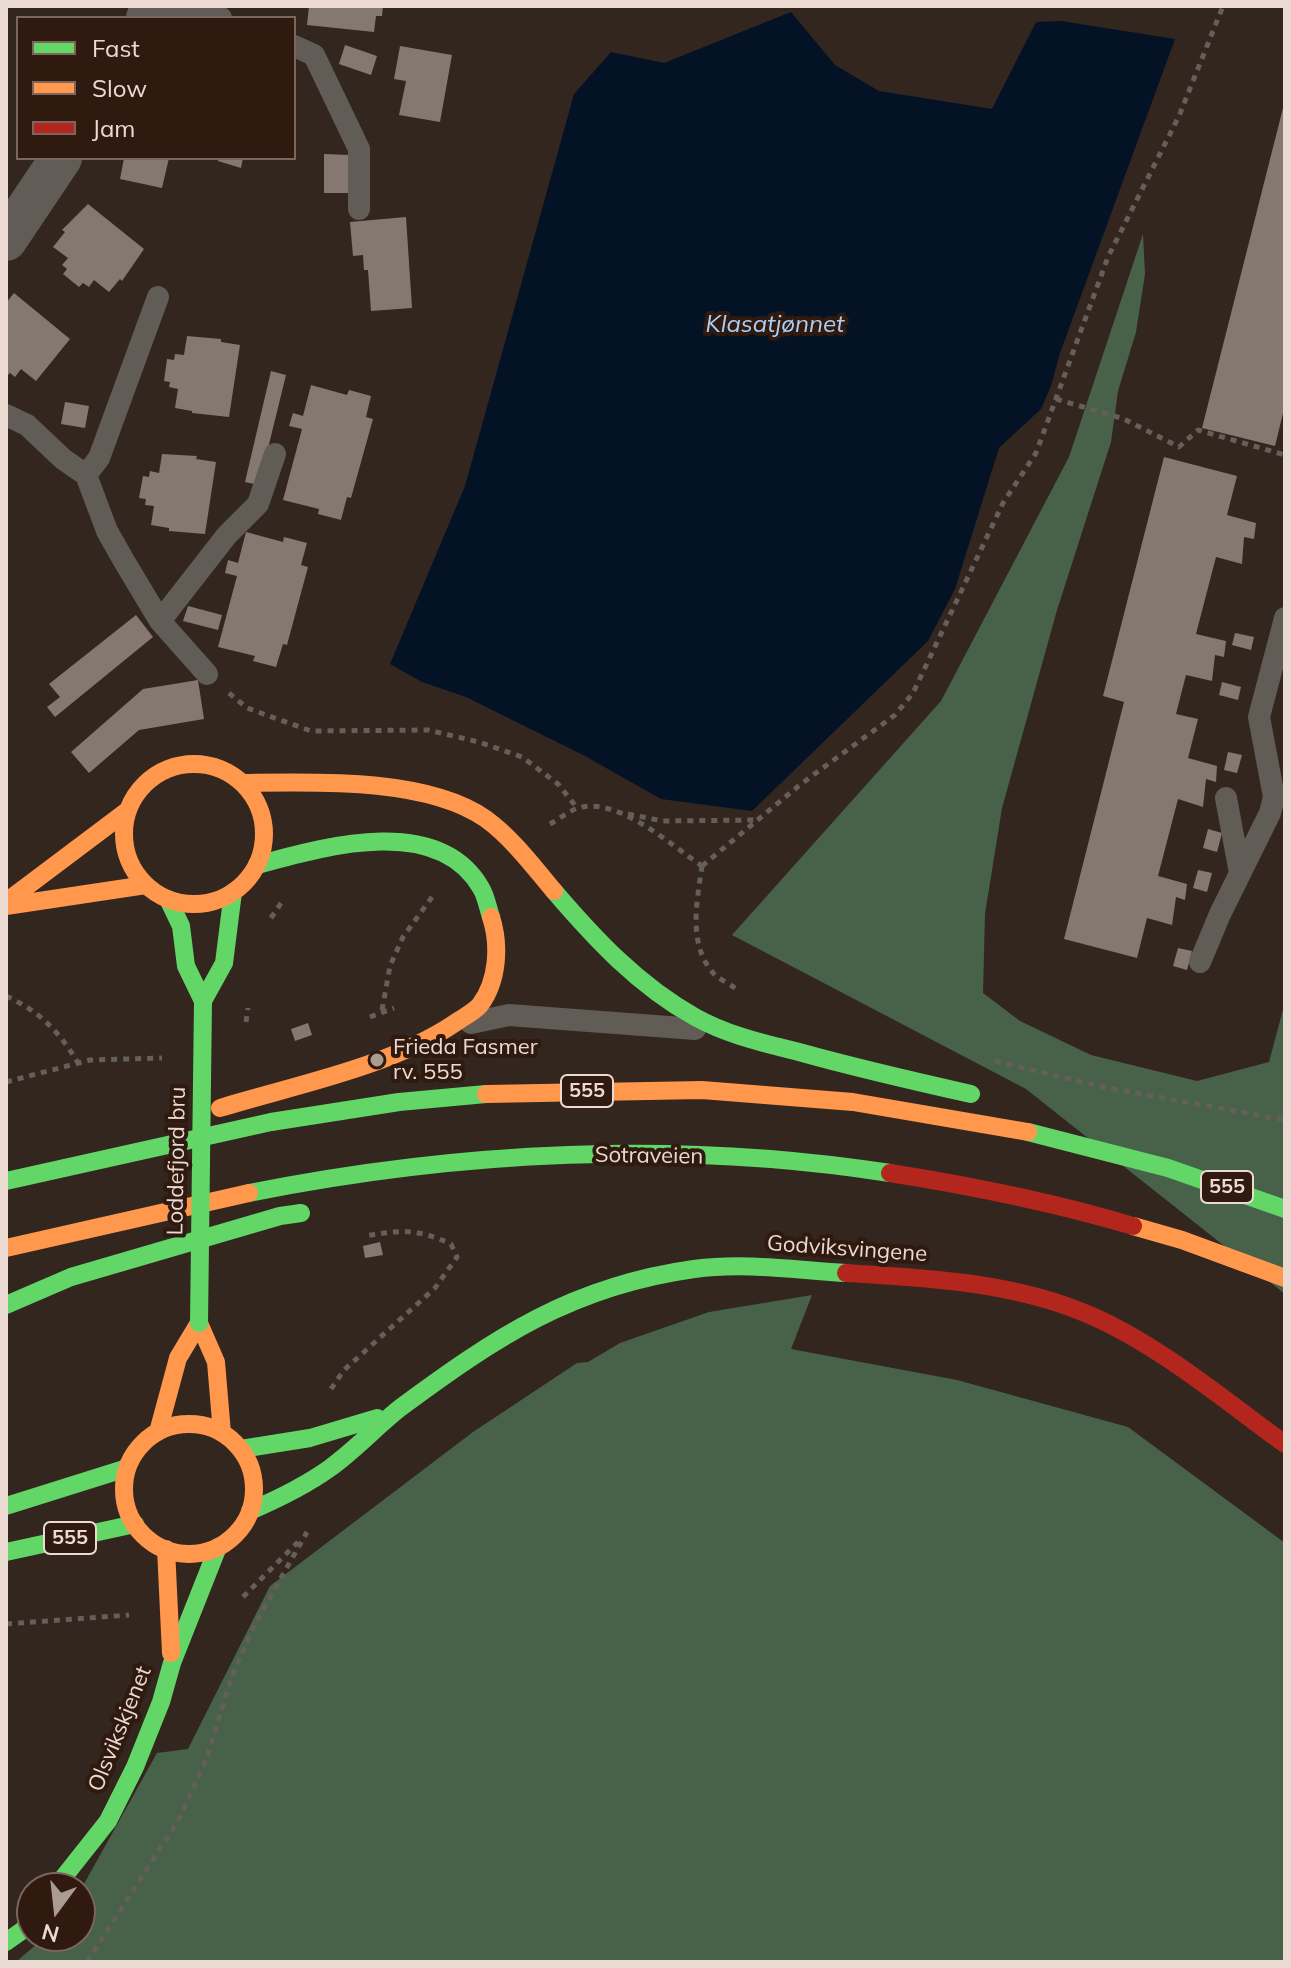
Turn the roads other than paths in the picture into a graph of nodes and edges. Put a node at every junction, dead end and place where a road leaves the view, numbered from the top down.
1 (176, 6) edge
2 (214, 16) edge
3 (296, 47) edge
4 (60, 160) edge
5 (359, 209) dead end
6 (6, 240) edge
7 (158, 297) dead end
8 (6, 415) edge
9 (275, 454) dead end
10 (86, 475) junction
11 (1285, 618) edge
12 (160, 621) junction
13 (207, 674) road end
14 (243, 783) junction
15 (1226, 798) dead end
16 (127, 811) junction
17 (257, 865) junction
18 (1240, 873) junction
19 (146, 885) junction
20 (233, 892) junction
21 (168, 899) junction
22 (6, 904) edge
23 (1200, 962) dead end
24 (203, 1001) junction
25 (449, 1028) junction
26 (740, 1036) junction
27 (995, 1099) dead end
28 (185, 1117) dead end
29 (1122, 1137) dead end
30 (717, 1157) junction
31 (1168, 1168) junction
32 (680, 1173) dead end
33 (6, 1181) edge
34 (324, 1209) dead end
35 (1285, 1209) edge
36 (6, 1248) edge
37 (1285, 1278) edge
38 (6, 1305) edge
39 (199, 1323) junction
40 (398, 1410) junction
41 (158, 1432) junction
42 (222, 1433) junction
43 (1285, 1444) edge
44 (241, 1449) junction
45 (127, 1468) junction
46 (6, 1506) edge
47 (250, 1511) junction
48 (135, 1524) junction
49 (218, 1547) junction
50 (166, 1549) junction
51 (6, 1552) edge
52 (172, 1663) junction
53 (68, 1872) edge

1 - 2 lane
3 - 5 lane
4 - 6 street
7 - 10 lane
8 - 10 lane
9 - 12 lane
10 - 12 lane
11 - 18 lane
12 - 13 lane
14 - 16 main road
14 - 17 main road
14 - 26 main road
15 - 18 lane
16 - 19 main road
16 - 22 main road
17 - 20 main road
17 - 25 main road
18 - 23 lane
19 - 21 main road
19 - 22 main road
20 - 21 main road
20 - 24 main road
21 - 24 main road
24 - 39 main road, Loddefjord bru, bridge
25 - 26 lane
25 - 28 main road
26 - 27 main road
29 - 31 main road, 555
30 - 32 main road
30 - 36 main road, Sotraveien
30 - 37 main road, Sotraveien
31 - 33 main road, 555
31 - 35 main road, 555
34 - 38 main road
39 - 41 main road
39 - 42 main road
40 - 43 main road, Godviksvingene
40 - 44 main road, Godviksvingene
40 - 47 main road, Godviksvingene
41 - 42 main road
41 - 45 main road
42 - 44 main road
44 - 47 main road
45 - 46 main road, 555
45 - 48 main road
47 - 49 main road
48 - 50 main road
48 - 51 main road, 555
49 - 50 main road
49 - 52 main road, Olsvikskjenet
50 - 52 main road, Olsvikskjenet
52 - 53 main road, Olsvikskjenet

